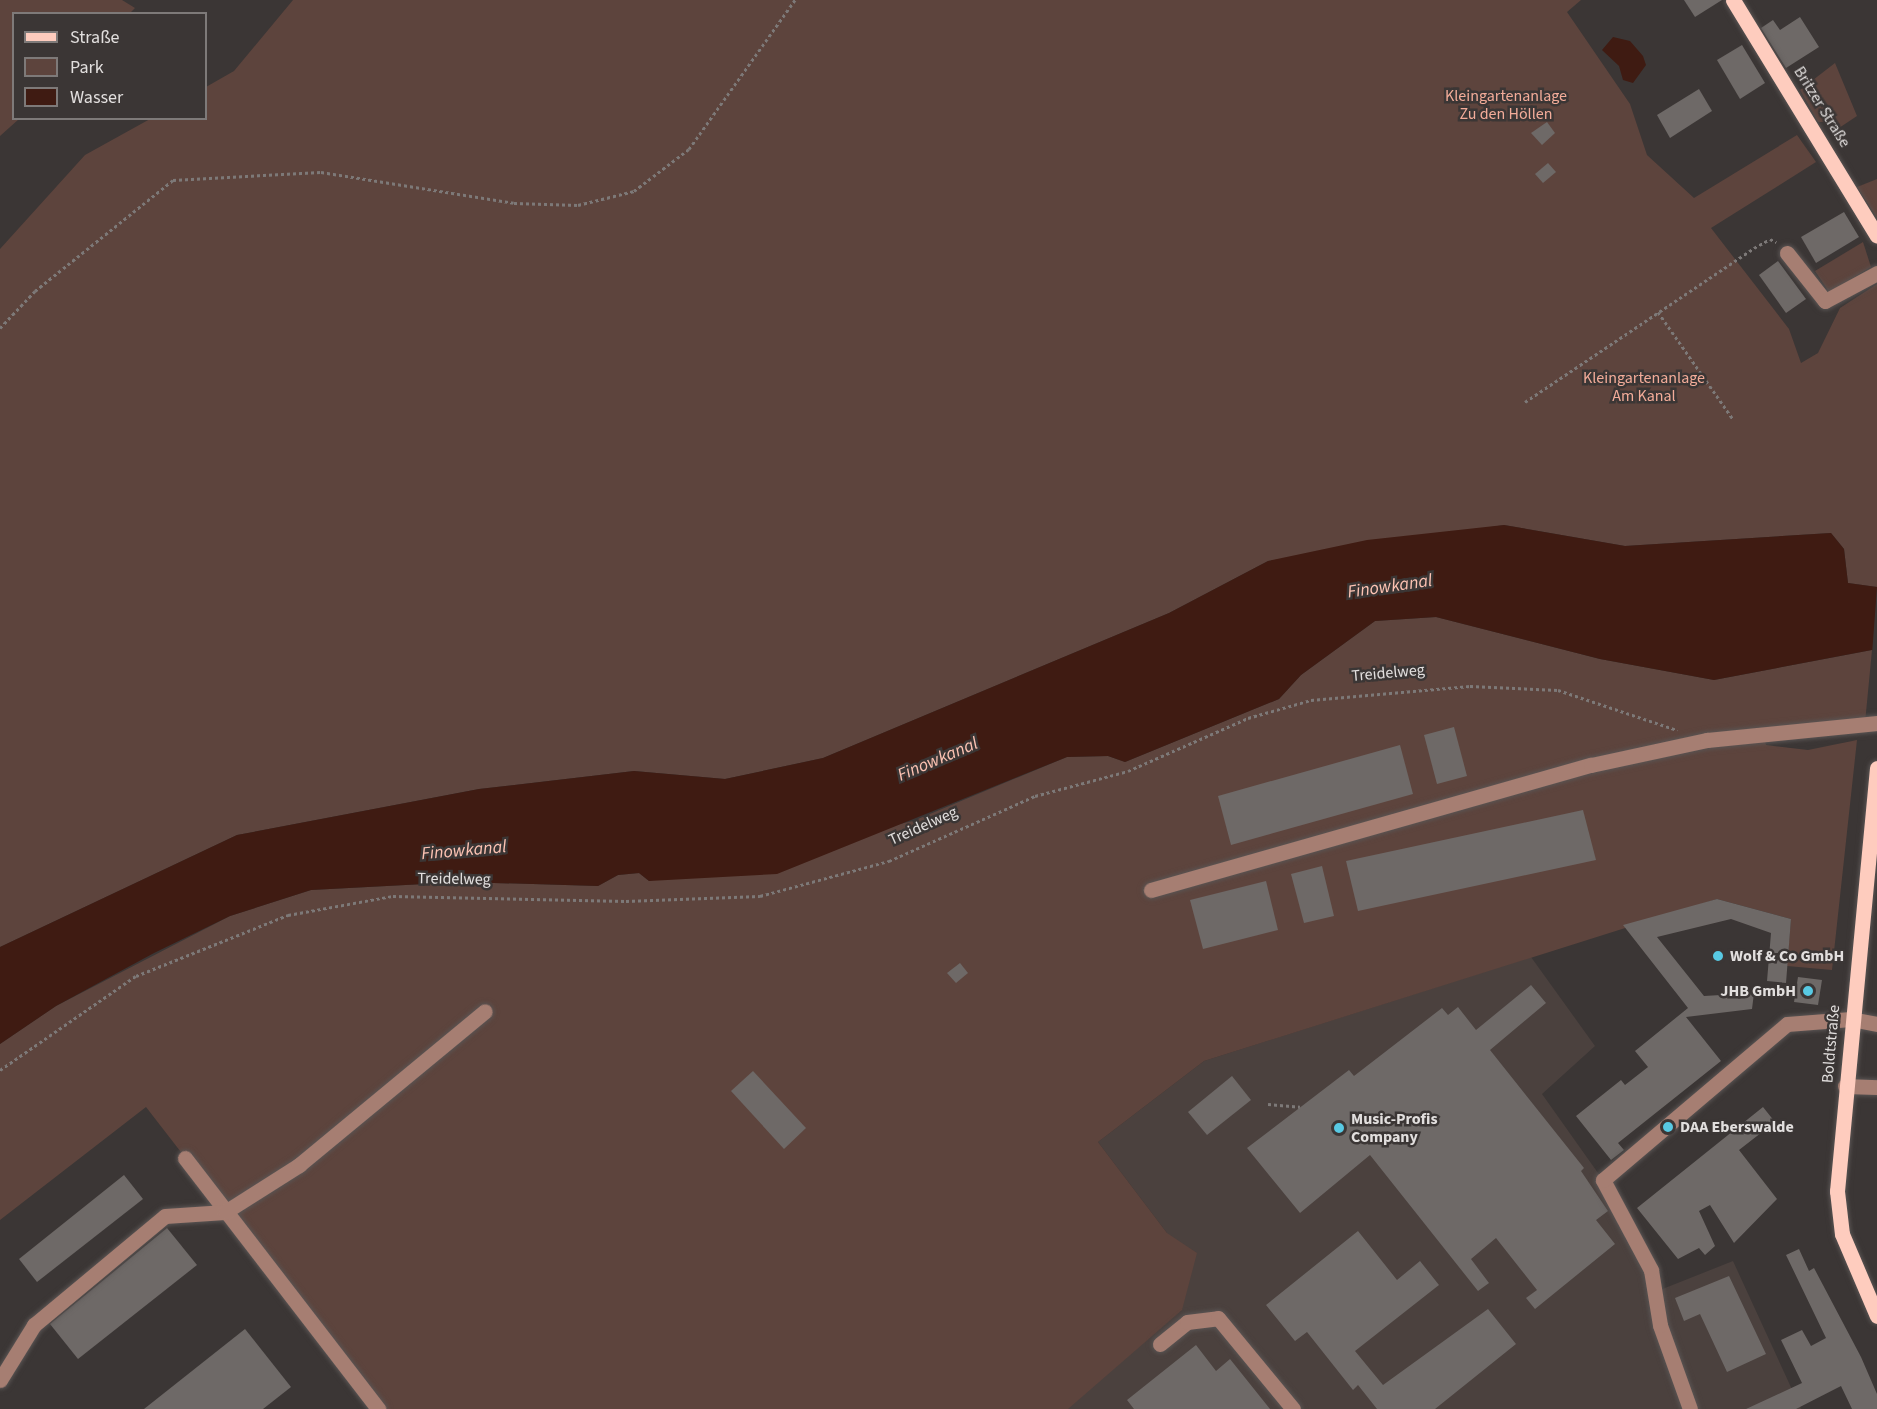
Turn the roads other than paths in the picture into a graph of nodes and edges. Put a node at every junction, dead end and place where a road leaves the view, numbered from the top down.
1 (1732, 0) edge
2 (1877, 236) edge
3 (1787, 253) road end
4 (1877, 273) edge
5 (1877, 723) edge
6 (1877, 768) edge
7 (1151, 890) dead end
8 (485, 1011) dead end
9 (1851, 1019) junction
10 (1877, 1024) edge
11 (1845, 1086) junction
12 (1877, 1087) edge
13 (185, 1158) dead end
14 (225, 1212) junction
15 (1877, 1316) edge
16 (1160, 1344) dead end
17 (0, 1380) edge
18 (378, 1409) edge
19 (1293, 1409) edge
20 (1690, 1409) edge

1 - 2 main road, Britzer Straße
3 - 4 street
5 - 7 street
6 - 9 main road, Boldtstraße
8 - 14 street
9 - 10 street
9 - 11 main road, Boldtstraße
9 - 20 street
11 - 12 street
11 - 15 main road, Boldtstraße
13 - 14 street
14 - 17 street
14 - 18 street
16 - 19 street

